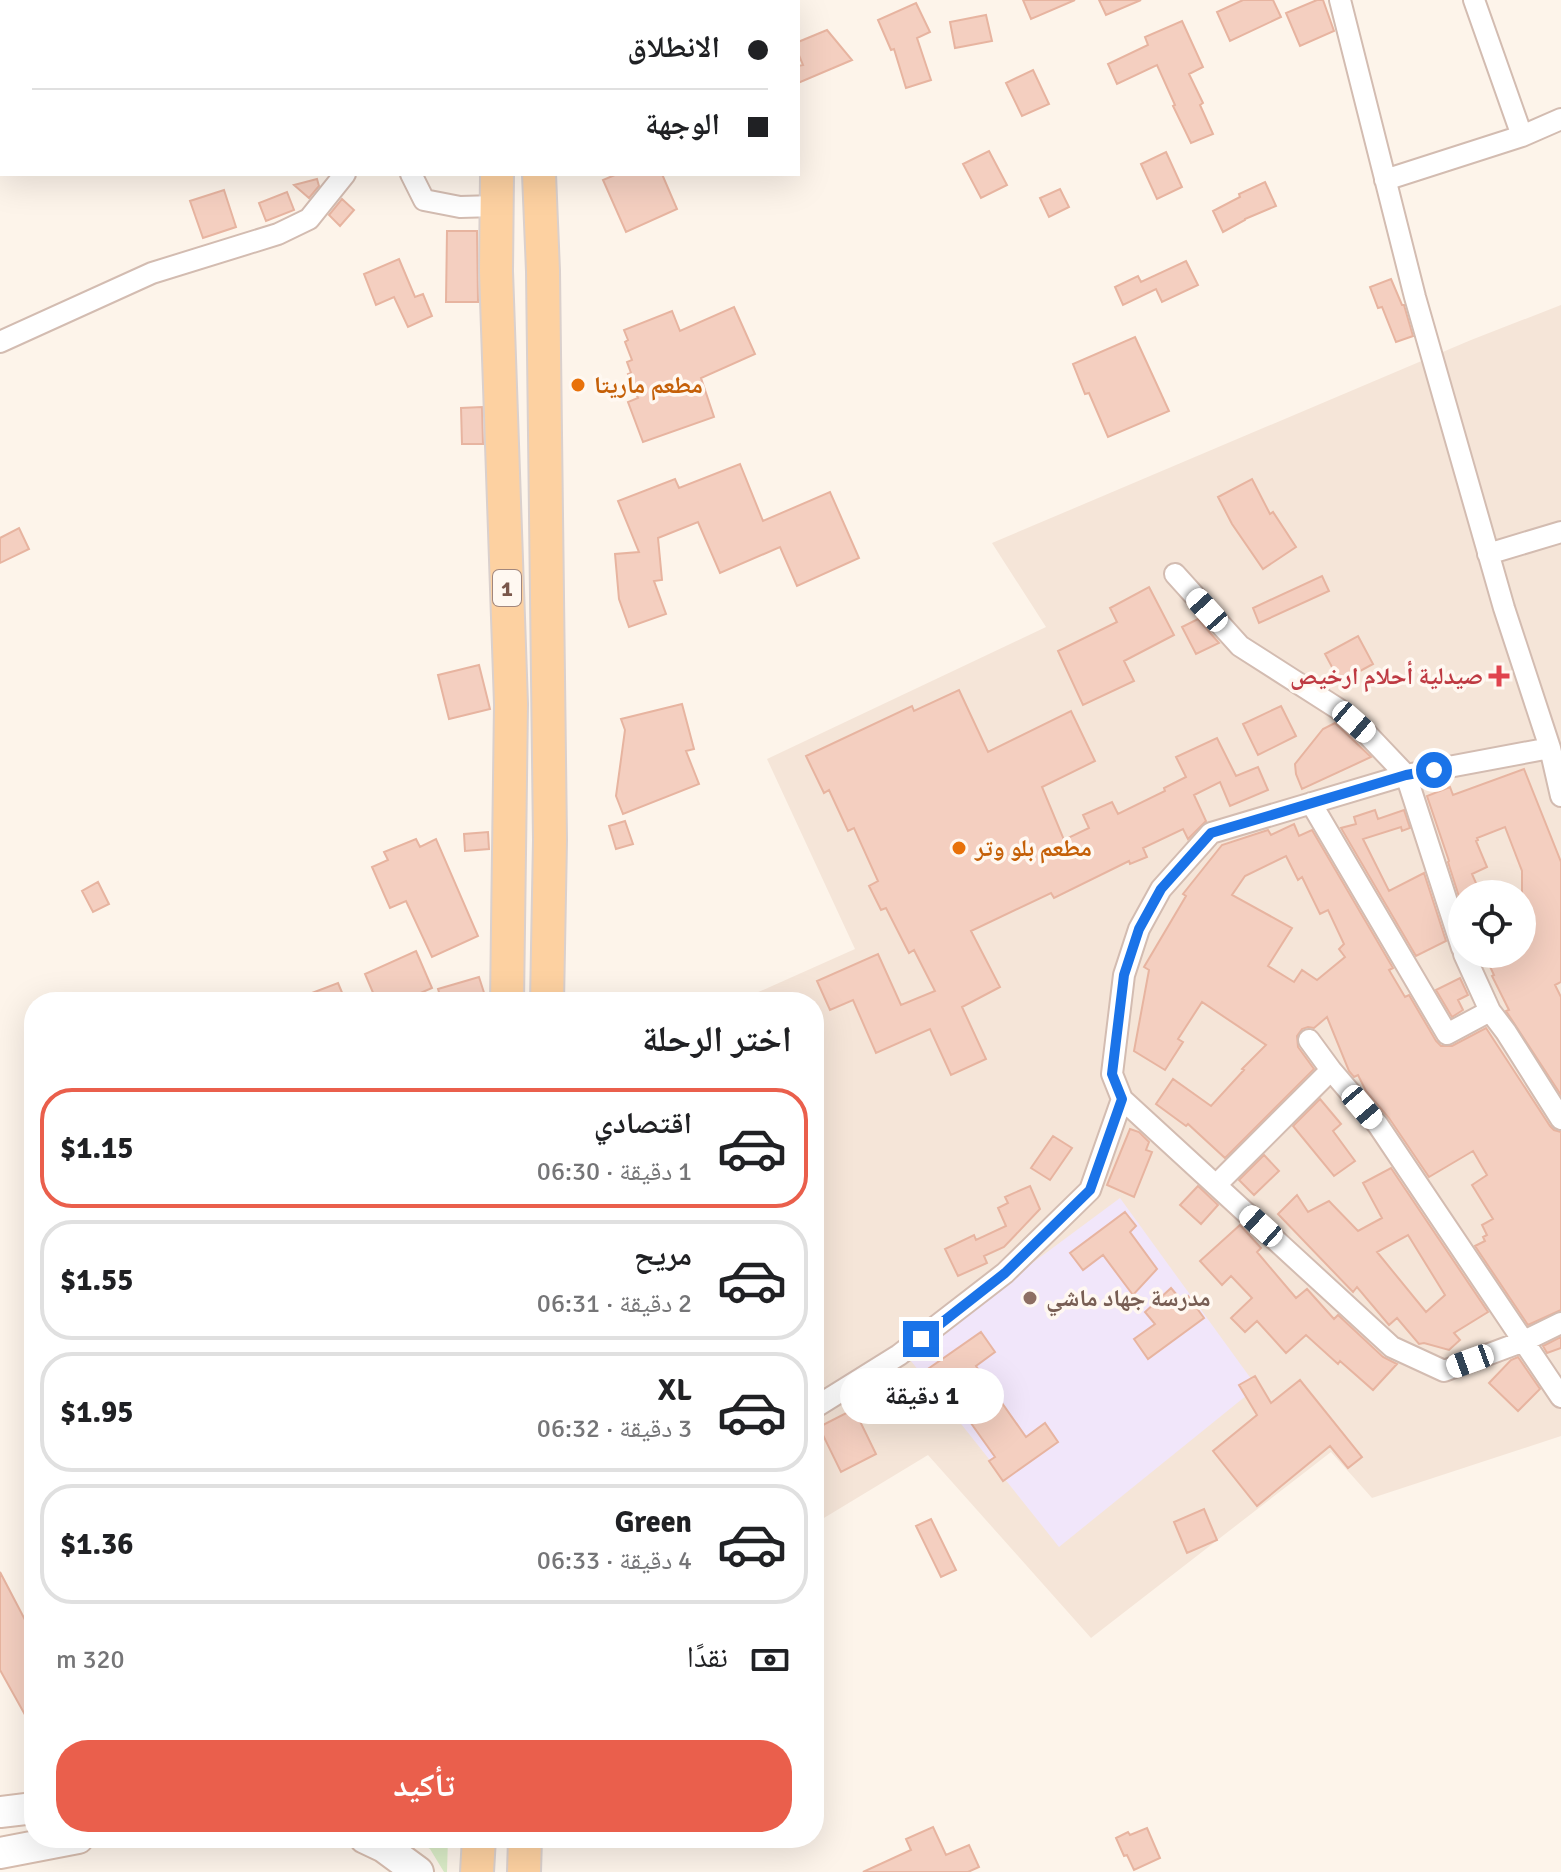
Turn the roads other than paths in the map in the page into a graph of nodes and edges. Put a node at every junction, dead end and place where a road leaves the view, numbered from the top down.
1 (1340, 0) edge
2 (1474, 0) edge
3 (1561, 119) edge
4 (1522, 136) junction
5 (343, 176) edge
6 (412, 176) edge
7 (497, 176) edge
8 (539, 176) edge
9 (1385, 180) junction
10 (496, 206) junction
11 (496, 271) junction
12 (543, 271) junction
13 (0, 342) edge
14 (1561, 532) edge
15 (1488, 554) junction
16 (1175, 574) dead end
17 (1550, 748) junction
18 (1558, 771) edge
19 (1406, 775) junction
20 (1561, 796) edge
21 (1311, 803) junction
22 (1448, 905) edge
23 (1470, 968) edge
24 (507, 992) edge
25 (547, 992) edge
26 (1490, 1011) junction
27 (1309, 1040) dead end
28 (1331, 1070) junction
29 (1122, 1099) junction
30 (1561, 1119) edge
31 (1216, 1185) junction
32 (1561, 1323) edge
33 (1524, 1341) junction
34 (1561, 1397) edge
35 (824, 1402) edge
36 (24, 1809) edge
37 (0, 1812) edge
38 (26, 1848) edge
39 (385, 1848) edge
40 (478, 1848) edge
41 (525, 1848) edge
42 (0, 1853) edge
43 (418, 1872) edge
44 (477, 1872) edge
45 (524, 1872) edge

1 - 9 street
2 - 4 street
3 - 4 street
4 - 9 street
5 - 13 street
6 - 10 street
7 - 10 main road, 1
8 - 12 main road, 1
9 - 15 street
10 - 11 main road, 1
11 - 12 main road
11 - 24 main road, 1
12 - 25 main road, 1
14 - 15 street
15 - 17 street
16 - 19 street
17 - 18 street
17 - 19 street
18 - 20 street
19 - 21 street
19 - 22 street
21 - 26 street
21 - 29 street
23 - 26 street
26 - 30 street
27 - 28 street
28 - 31 street
28 - 33 street
29 - 31 street
29 - 35 street
31 - 33 street
32 - 33 street
33 - 34 street
36 - 37 main road
38 - 42 main road
39 - 43 main road
40 - 44 main road
41 - 45 main road

